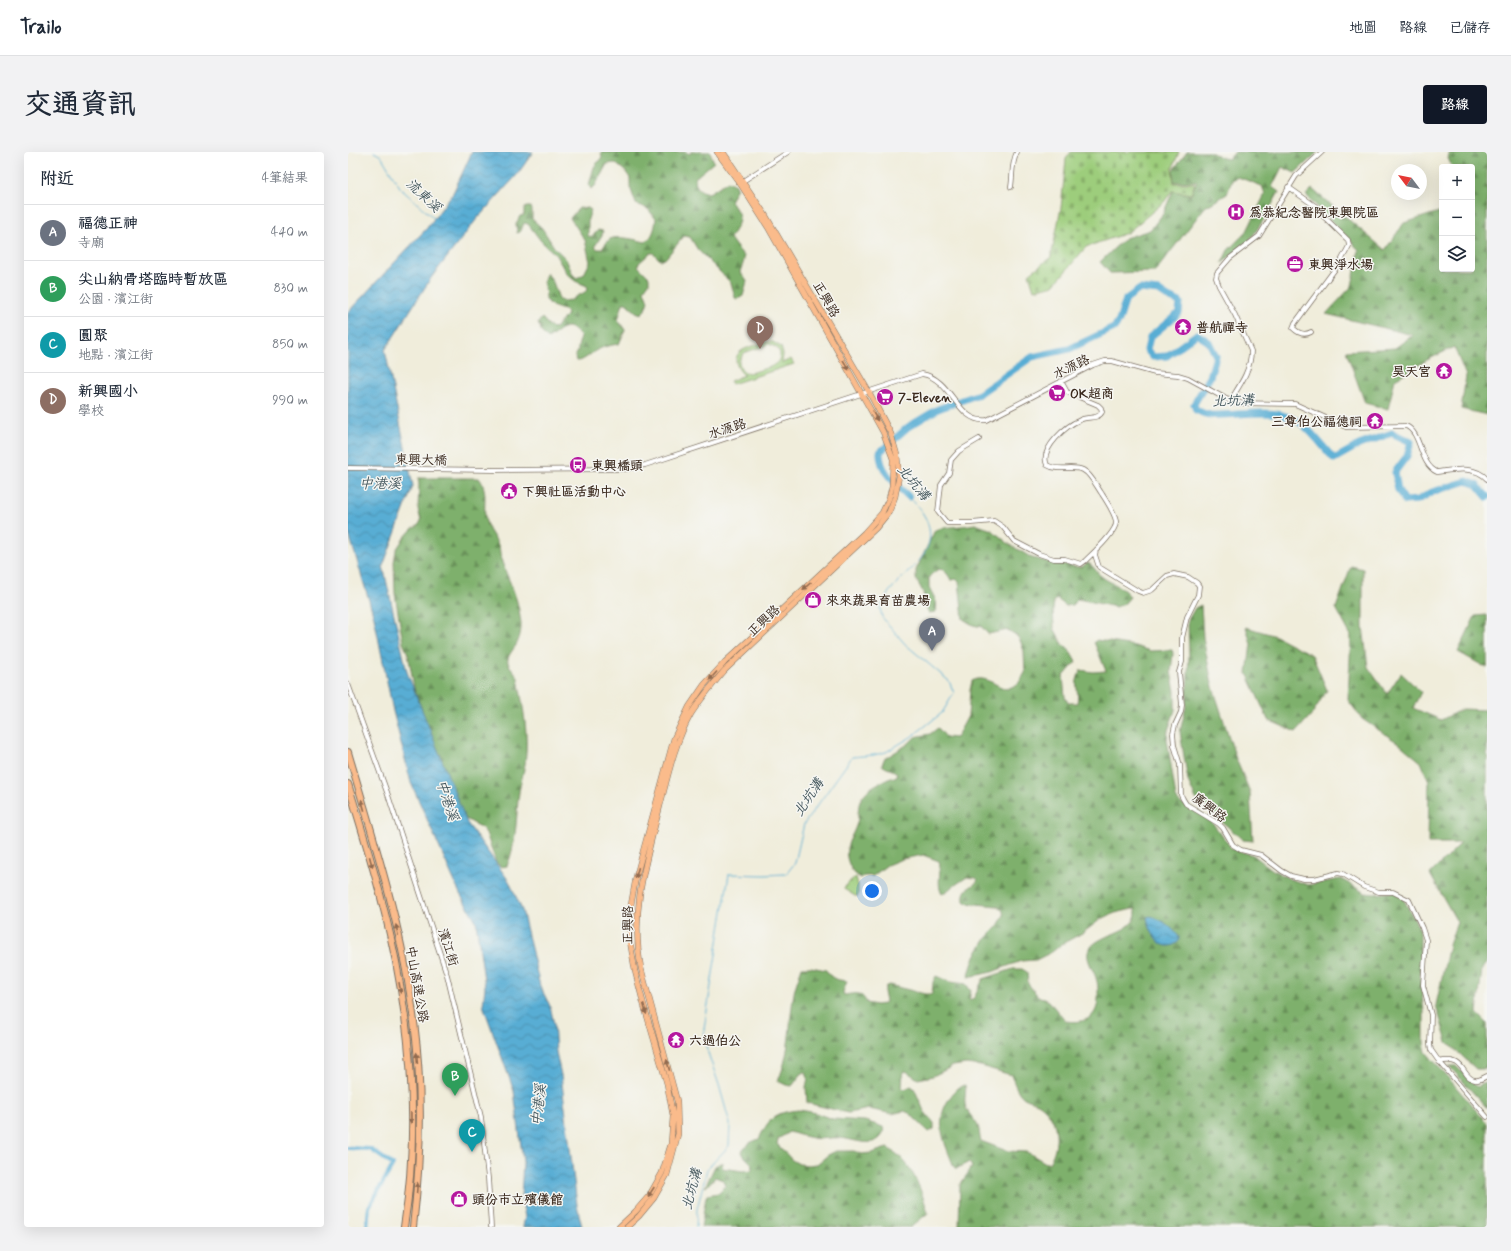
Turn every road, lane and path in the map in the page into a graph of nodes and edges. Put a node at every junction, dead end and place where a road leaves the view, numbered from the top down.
1 (717, 152) edge
2 (723, 152) edge
3 (788, 152) edge
4 (1016, 152) edge
5 (1322, 152) edge
6 (743, 181) junction
7 (1011, 187) dead end
8 (1288, 187) junction
9 (1311, 332) dead end
10 (1061, 381) junction
11 (869, 392) junction
12 (863, 394) junction
13 (1230, 401) junction
14 (979, 439) dead end
15 (892, 446) junction
16 (348, 468) edge
17 (494, 470) joint
18 (1487, 479) edge
19 (1096, 550) junction
20 (348, 684) edge
21 (348, 752) edge
22 (348, 784) edge
23 (1440, 1062) junction
24 (1487, 1076) edge
25 (1487, 1118) edge
26 (404, 1227) edge
27 (413, 1227) edge
28 (491, 1227) edge
29 (619, 1227) edge
30 (627, 1227) edge

1 -> 12 main road, 正興路
2 - 6 main road, 正興路
3 - 6 street
4 - 7 street
5 - 8 street
6 - 11 main road, 正興路
8 - 9 street
8 - 13 street
10 - 11 street, 水源路
10 - 13 street, 水源路
10 - 19 street
11 - 12 street, 水源路
11 - 15 main road, 正興路
12 -> 15 main road, 正興路
12 - 17 street, 水源路
13 - 18 street
14 - 19 street
15 -> 29 main road, 正興路
30 -> 15 main road, 正興路
16 - 17 street, 東興大橋
19 - 23 street, 廣興路
20 - 28 street, 濱江街
27 -> 21 highway, 中山高速公路
22 -> 26 highway, 中山高速公路
23 - 24 street
23 - 25 street, 廣興路

